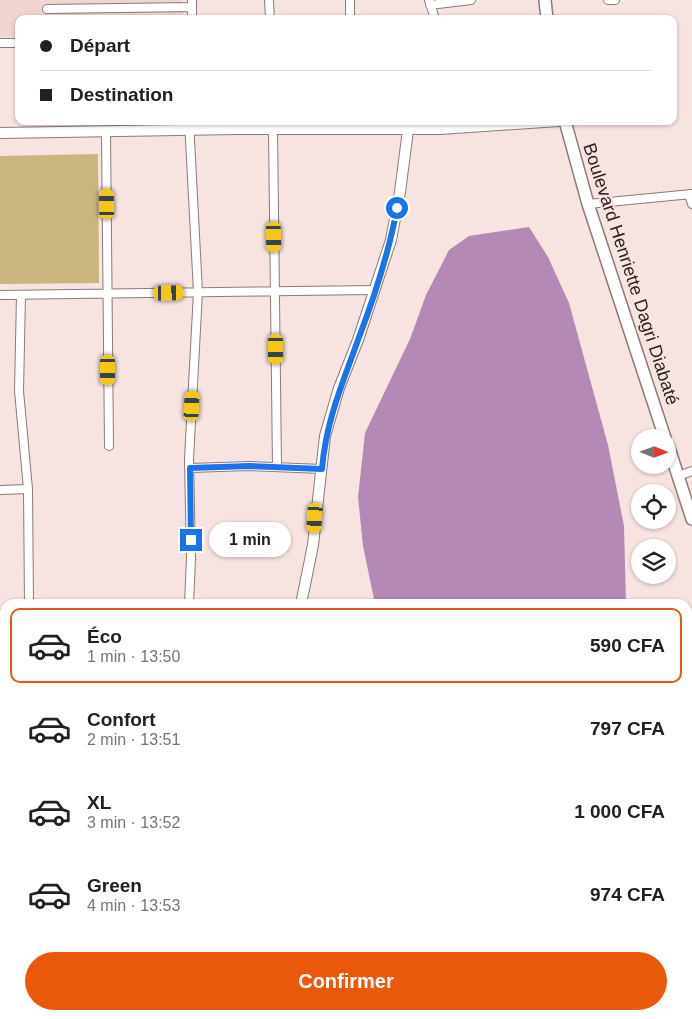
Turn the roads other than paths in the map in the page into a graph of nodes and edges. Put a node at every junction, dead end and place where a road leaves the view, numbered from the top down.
1 (269, 0) edge
2 (350, 0) edge
3 (471, 0) edge
4 (545, 0) edge
5 (608, 0) edge
6 (615, 0) edge
7 (430, 3) edge
8 (162, 4) edge
9 (192, 4) edge
10 (47, 9) dead end
11 (270, 15) edge
12 (350, 15) edge
13 (434, 15) edge
14 (547, 15) edge
15 (0, 43) edge
16 (15, 43) edge
17 (188, 125) edge
18 (347, 125) edge
19 (460, 125) edge
20 (566, 125) edge
21 (273, 129) junction
22 (408, 130) junction
23 (106, 132) junction
24 (0, 133) edge
25 (690, 194) edge
26 (588, 204) junction
27 (692, 204) edge
28 (375, 290) junction
29 (275, 291) junction
30 (198, 292) junction
31 (108, 293) junction
32 (0, 295) edge
33 (21, 295) junction
34 (662, 429) edge
35 (109, 446) dead end
36 (277, 467) junction
37 (190, 468) junction
38 (322, 469) junction
39 (676, 470) edge
40 (692, 472) edge
41 (678, 476) junction
42 (28, 489) junction
43 (0, 490) edge
44 (692, 519) edge
45 (28, 599) edge
46 (190, 599) edge
47 (301, 599) edge

1 - 11 street
2 - 12 street
3 - 7 street
4 - 14 main road
5 - 6 street
7 - 13 street
8 - 9 street
8 - 10 street
15 - 16 street
17 - 21 street
17 - 23 street
17 - 30 street
18 - 21 street
18 - 22 street
19 - 22 street
20 - 26 main road, Boulevard Henriette Dagri Diabaté
21 - 29 street
22 - 28 street
23 - 24 street
23 - 31 street
25 - 26 street
25 - 27 street
26 - 34 main road, Boulevard Henriette Dagri Diabaté
28 - 29 street
28 - 38 street
29 - 30 street
29 - 36 street
30 - 31 street
30 - 37 street
31 - 33 street
31 - 35 street
32 - 33 street
33 - 42 street
36 - 37 street
36 - 38 street
37 - 46 street
38 - 47 street
39 - 41 main road
40 - 41 street
41 - 44 main road
42 - 43 street
42 - 45 street

